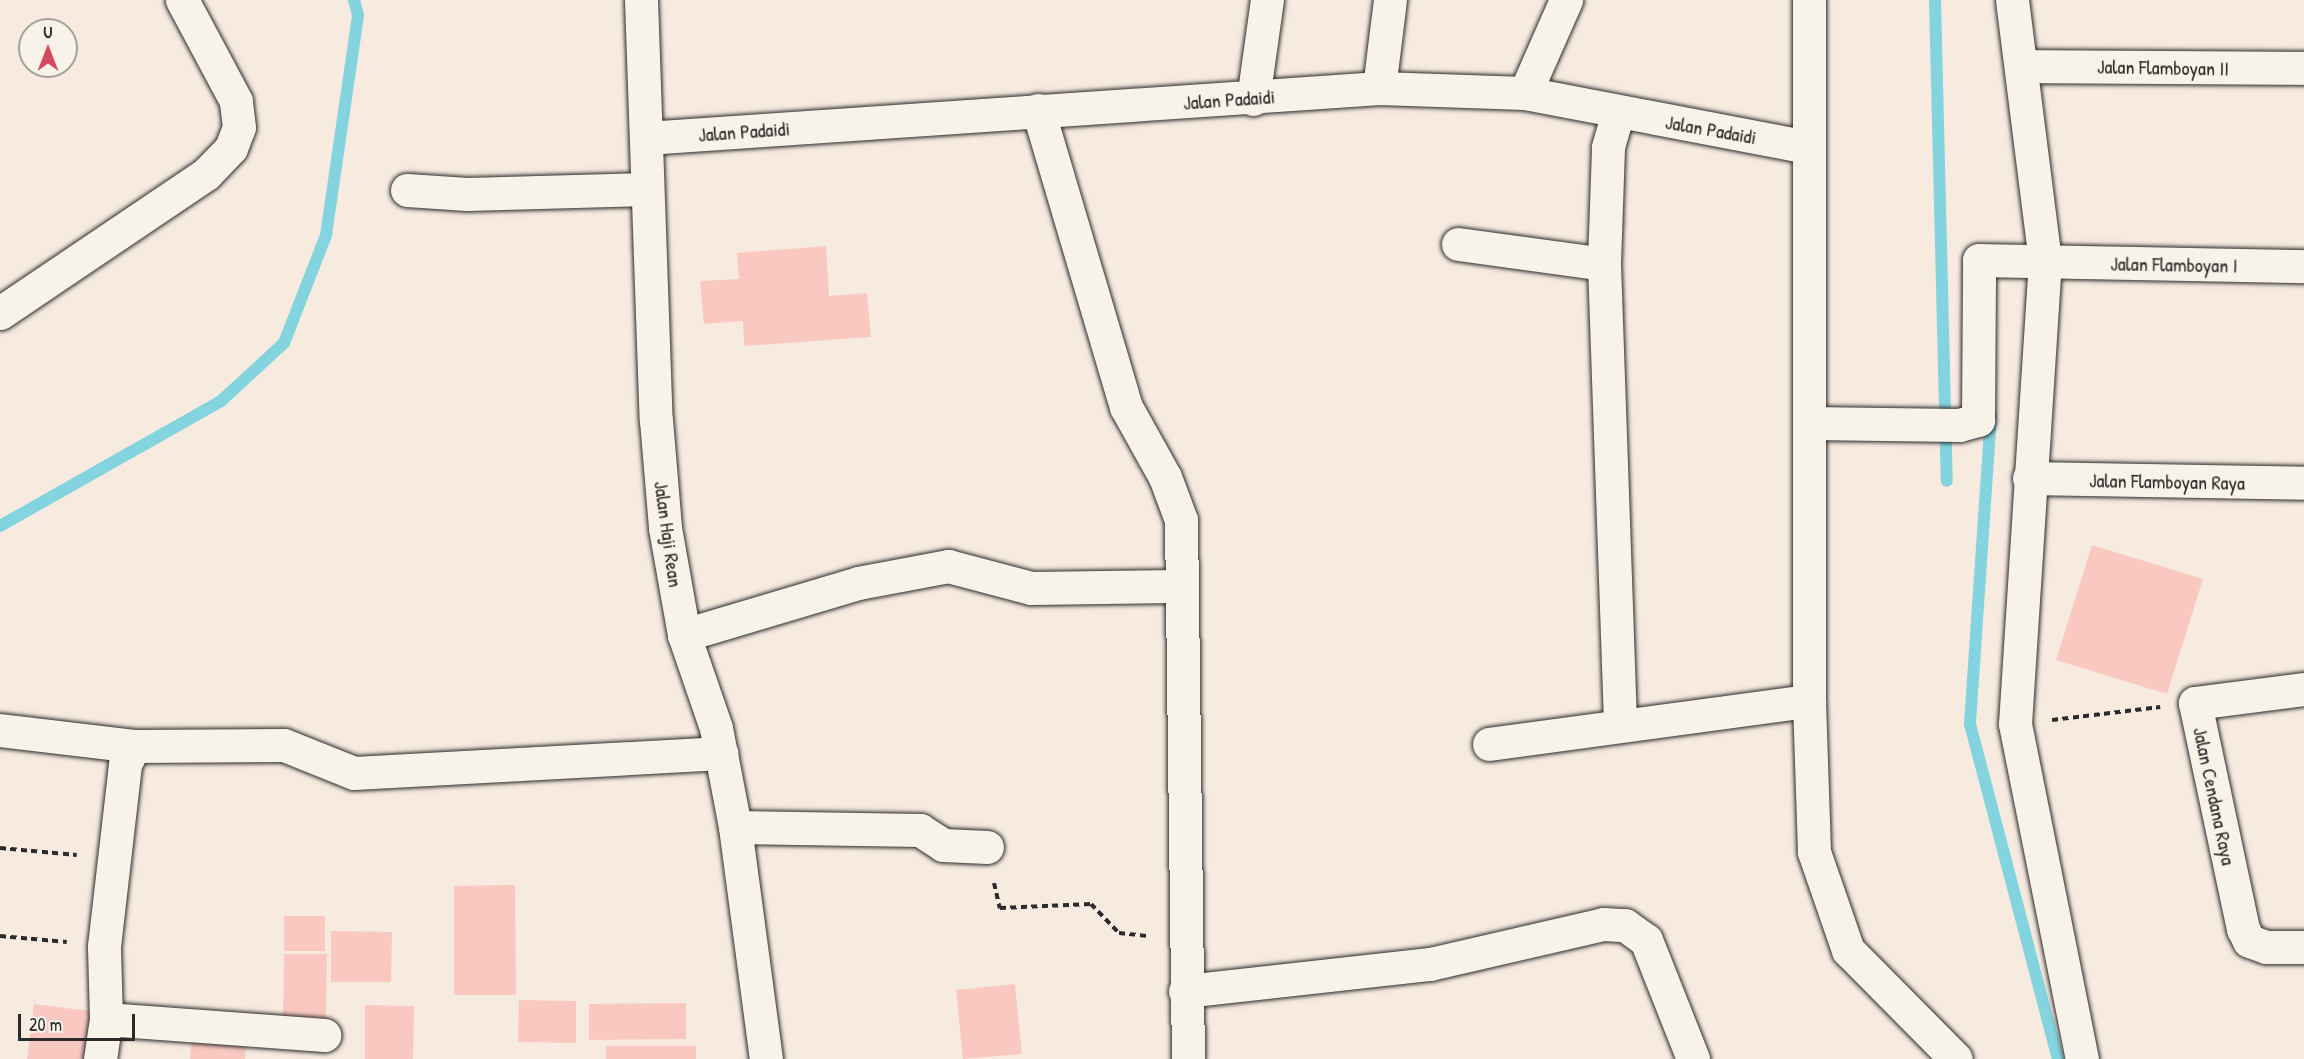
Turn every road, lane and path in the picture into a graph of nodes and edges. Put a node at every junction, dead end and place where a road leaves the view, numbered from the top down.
1 (182, 0) edge
2 (641, 0) edge
3 (1267, 0) edge
4 (1390, 0) edge
5 (1566, 0) edge
6 (1809, 0) edge
7 (2012, 0) edge
8 (2022, 66) junction
9 (2304, 68) edge
10 (1379, 88) junction
11 (1525, 93) junction
12 (1253, 99) junction
13 (1038, 110) junction
14 (1618, 112) junction
15 (646, 138) junction
16 (1808, 147) junction
17 (647, 189) junction
18 (407, 190) dead end
19 (1458, 244) dead end
20 (2045, 260) junction
21 (1604, 264) junction
22 (2304, 266) edge
23 (0, 313) edge
24 (1809, 423) junction
25 (2029, 478) junction
26 (2304, 483) edge
27 (1181, 586) junction
28 (684, 635) junction
29 (2304, 689) edge
30 (1809, 701) junction
31 (2195, 703) junction
32 (1620, 724) junction
33 (2015, 724) junction
34 (0, 730) edge
35 (1489, 744) dead end
36 (134, 746) junction
37 (721, 753) junction
38 (735, 826) junction
39 (987, 847) dead end
40 (0, 848) edge
41 (115, 858) junction
42 (999, 908) dead end
43 (0, 936) edge
44 (1187, 940) junction
45 (104, 946) junction
46 (2304, 948) edge
47 (1185, 991) junction
48 (106, 1019) junction
49 (324, 1035) dead end
50 (100, 1059) edge
51 (766, 1059) edge
52 (1188, 1059) edge
53 (1693, 1059) edge
54 (1956, 1059) edge
55 (2082, 1059) edge

1 - 23 street
2 - 15 street, Jalan Haji Rean
3 - 12 street
4 - 10 street
5 - 11 street
6 - 16 street
7 - 8 street
8 - 9 street, Jalan Flamboyan II
8 - 20 street
10 - 11 street, Jalan Padaidi
10 - 12 street, Jalan Padaidi
11 - 14 street, Jalan Padaidi
12 - 13 street, Jalan Padaidi
13 - 15 street, Jalan Padaidi
13 - 27 street
14 - 16 street, Jalan Padaidi
14 - 21 street
15 - 17 street, Jalan Haji Rean
16 - 24 street
17 - 18 street
17 - 28 street, Jalan Haji Rean
19 - 21 street
20 - 22 street, Jalan Flamboyan I
20 - 24 street, Jalan Flamboyan I
20 - 25 street
21 - 32 street
24 - 30 street
25 - 26 street, Jalan Flamboyan Raya
25 - 33 street
27 - 28 street
27 - 44 street
28 - 37 street, Jalan Haji Rean
29 - 31 street, Jalan Cendana Raya
30 - 32 street
30 - 54 street
31 - 33 path
31 - 46 street, Jalan Cendana Raya
32 - 35 street
33 - 55 street
34 - 36 street
36 - 37 street
36 - 41 street
37 - 38 street, Jalan Haji Rean
38 - 39 street
38 - 51 street, Jalan Haji Rean
40 - 41 path
41 - 45 street
42 - 44 path
43 - 45 path
44 - 47 street
45 - 48 street
47 - 52 street
47 - 53 street
48 - 49 street
48 - 50 street

